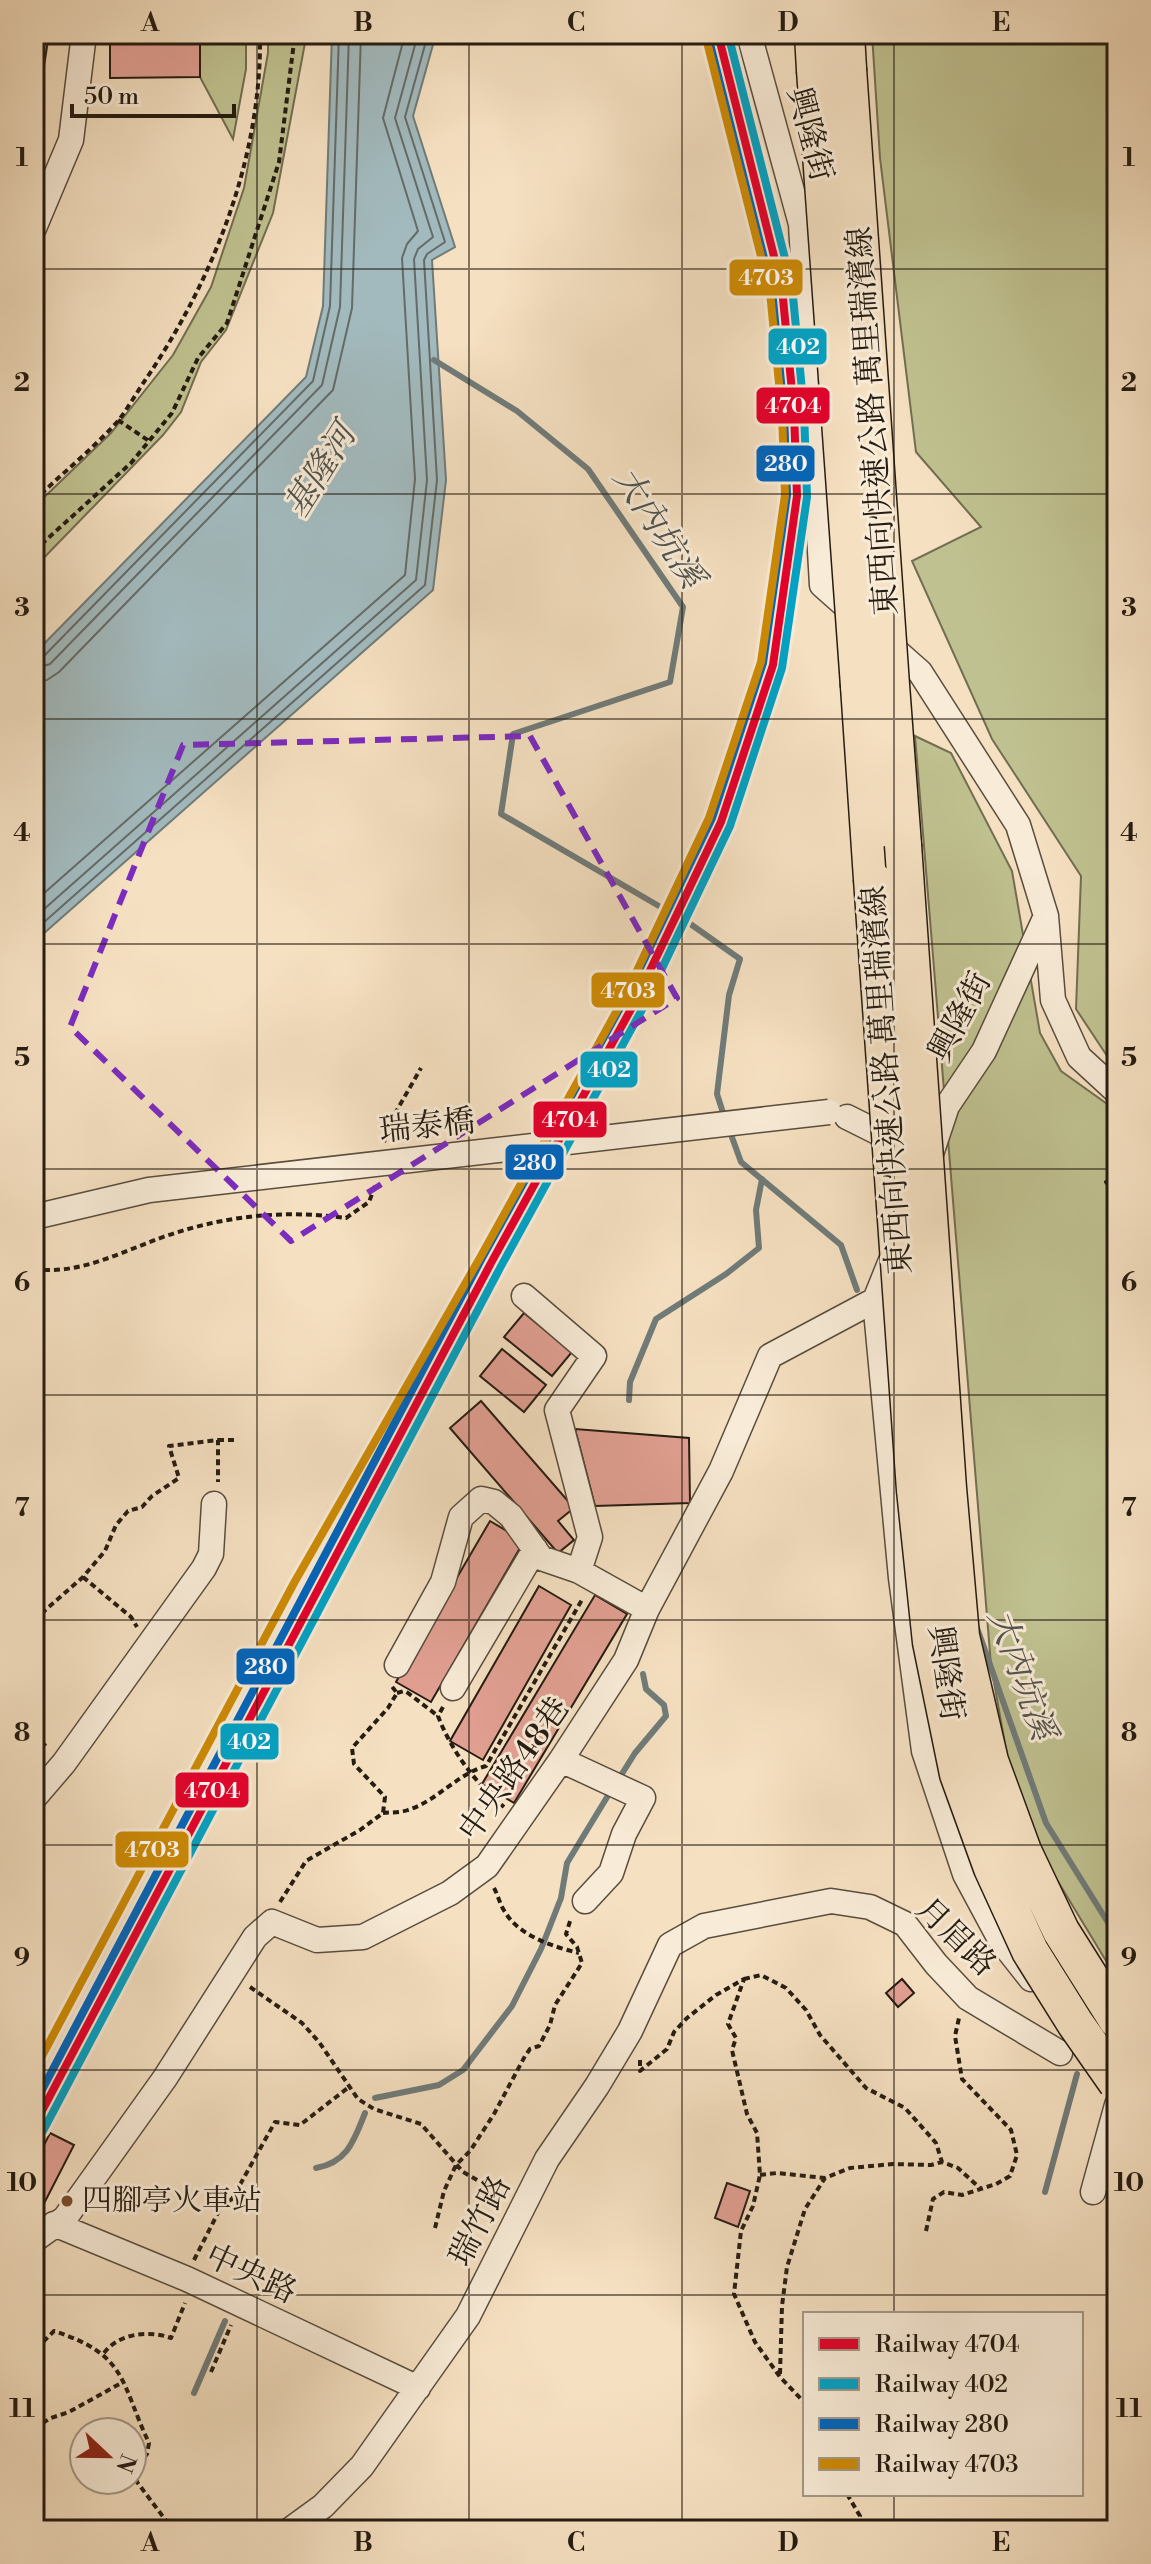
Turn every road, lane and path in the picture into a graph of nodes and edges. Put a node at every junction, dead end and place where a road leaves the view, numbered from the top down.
1 (84, 34) edge
2 (260, 34) edge
3 (295, 34) edge
4 (749, 34) edge
5 (813, 34) edge
6 (836, 58) edge
7 (34, 228) edge
8 (118, 420) junction
9 (149, 441) junction
10 (34, 501) edge
11 (34, 551) edge
12 (875, 685) junction
13 (1046, 916) junction
14 (421, 1068) dead end
15 (1117, 1092) edge
16 (947, 1106) junction
17 (838, 1114) junction
18 (382, 1152) dead end
19 (1117, 1177) edge
20 (378, 1181) dead end
21 (1117, 1196) edge
22 (913, 1207) junction
23 (34, 1217) edge
24 (34, 1269) edge
25 (524, 1296) dead end
26 (875, 1300) junction
27 (218, 1440) junction
28 (237, 1440) dead end
29 (214, 1504) joint
30 (535, 1549) junction
31 (585, 1575) junction
32 (83, 1577) junction
33 (647, 1609) junction
34 (34, 1620) edge
35 (148, 1646) junction
36 (397, 1665) joint
37 (453, 1688) joint
38 (397, 1693) junction
39 (438, 1716) junction
40 (561, 1760) junction
41 (472, 1772) junction
42 (34, 1798) edge
43 (383, 1813) junction
44 (519, 1820) junction
45 (478, 1873) junction
46 (585, 1901) joint
47 (272, 1922) junction
48 (704, 1926) joint
49 (579, 1953) junction
50 (232, 1973) junction
51 (744, 1979) junction
52 (968, 1998) junction
53 (1117, 2020) edge
54 (630, 2031) junction
55 (1060, 2053) dead end
56 (1108, 2068) edge
57 (349, 2087) junction
58 (1117, 2105) edge
59 (942, 2162) junction
60 (456, 2165) junction
61 (760, 2175) junction
62 (825, 2178) junction
63 (981, 2189) junction
64 (1093, 2192) dead end
65 (515, 2223) junction
66 (54, 2224) junction
67 (435, 2228) dead end
68 (926, 2231) dead end
69 (34, 2240) edge
70 (190, 2281) junction
71 (240, 2304) junction
72 (34, 2339) edge
73 (104, 2353) junction
74 (211, 2372) dead end
75 (780, 2377) junction
76 (123, 2382) junction
77 (418, 2388) junction
78 (803, 2401) edge
79 (34, 2428) edge
80 (848, 2496) edge
81 (173, 2530) edge
82 (290, 2530) edge
83 (856, 2530) edge

1 - 7 street
2 - 8 path
3 - 9 path
4 - 13 street, 興隆街
5 - 6 highway, 東西向快速公路 萬里瑞濱線
6 - 12 highway, 東西向快速公路 萬里瑞濱線, bridge
8 - 9 path
8 - 10 path
9 - 11 path
12 - 53 highway, 東西向快速公路 萬里瑞濱線, bridge
12 - 56 highway, 東西向快速公路 萬里瑞濱線, bridge
13 - 15 street
13 - 16 street, 興隆街
14 - 18 path
16 - 17 street, 瑞泰橋
16 - 22 street, 興隆街
17 - 22 street
17 - 23 street, 瑞泰橋, bridge
19 - 21 path
20 - 24 path
22 - 26 street, 興隆街
25 - 31 street
26 - 33 street, 中央路48巷
26 - 56 street, 興隆街
27 - 28 path
27 - 29 path
27 - 32 path
29 - 35 street
30 - 31 street
30 - 36 street
30 - 37 street
31 - 33 street
31 - 41 path
32 - 34 path
32 - 35 path
33 - 40 street, 中央路48巷
35 - 42 street
36 - 38 path
37 - 39 path
38 - 39 path
38 - 43 path
39 - 41 path
40 - 44 street, 中央路48巷
40 - 46 street
41 - 43 path
41 - 44 path
43 - 47 path
44 - 45 street, 中央路48巷
45 - 47 street, 中央路48巷
45 - 49 path
46 - 49 path
47 - 50 street
48 - 52 street, 月眉路
48 - 54 street, 瑞竹路
49 - 60 path
50 - 57 path
50 - 66 street
51 - 54 path
51 - 59 path
51 - 61 path
52 - 55 street, 月眉路
52 - 63 path
54 - 65 street, 瑞竹路
57 - 60 path
57 - 70 path
58 - 64 street
59 - 62 path
59 - 63 path
60 - 65 path
60 - 67 path
61 - 62 path
61 - 75 path
62 - 75 path
63 - 68 path
65 - 77 street, 瑞竹路
66 - 69 street
66 - 70 street, 中央路
70 - 71 street, 中央路
70 - 73 path
71 - 74 path
71 - 77 street, 中央路
72 - 73 path
73 - 76 path
75 - 78 path
76 - 79 path
76 - 81 path
77 - 82 street, 瑞竹路
80 - 83 path

